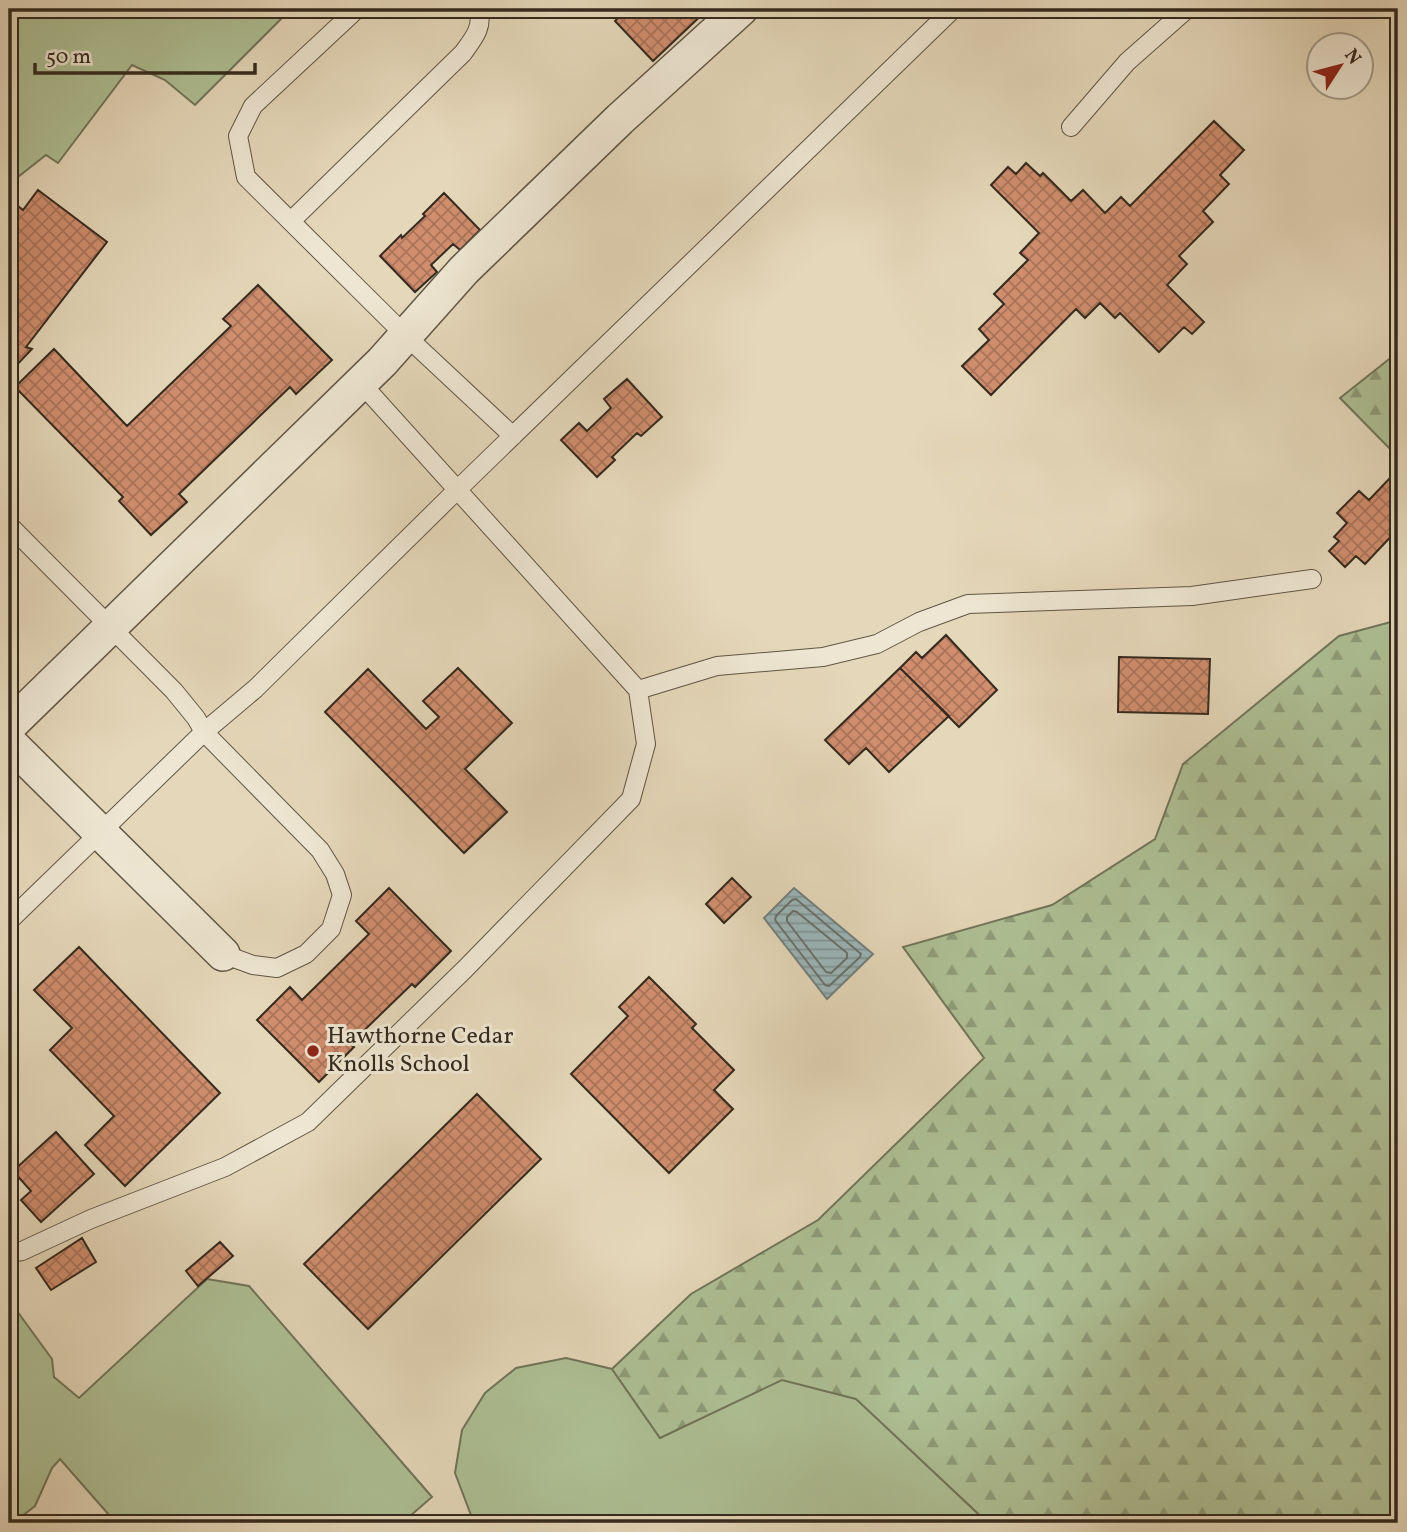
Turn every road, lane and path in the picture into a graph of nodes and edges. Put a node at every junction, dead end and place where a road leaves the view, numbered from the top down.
1 (358, 9) edge
2 (478, 9) edge
3 (741, 9) edge
4 (953, 9) edge
5 (1187, 9) edge
6 (1071, 127) dead end
7 (291, 221) junction
8 (406, 336) junction
9 (361, 383) junction
10 (513, 436) junction
11 (457, 490) junction
12 (9, 525) edge
13 (1312, 579) dead end
14 (110, 628) junction
15 (638, 690) junction
16 (9, 726) edge
17 (204, 732) junction
18 (9, 742) edge
19 (99, 833) junction
20 (9, 921) edge
21 (223, 954) joint
22 (9, 1253) edge

1 - 7 lane
2 - 7 lane
3 - 8 street
4 - 10 lane
5 - 6 lane
7 - 8 lane
8 - 9 street
8 - 10 lane
9 - 11 lane
9 - 14 street
10 - 11 lane
11 - 15 lane
11 - 17 lane
12 - 14 lane
13 - 15 lane
14 - 16 street
14 - 17 lane
15 - 22 lane
17 - 19 lane
17 - 21 lane
18 - 19 street
19 - 20 lane
19 - 21 street

